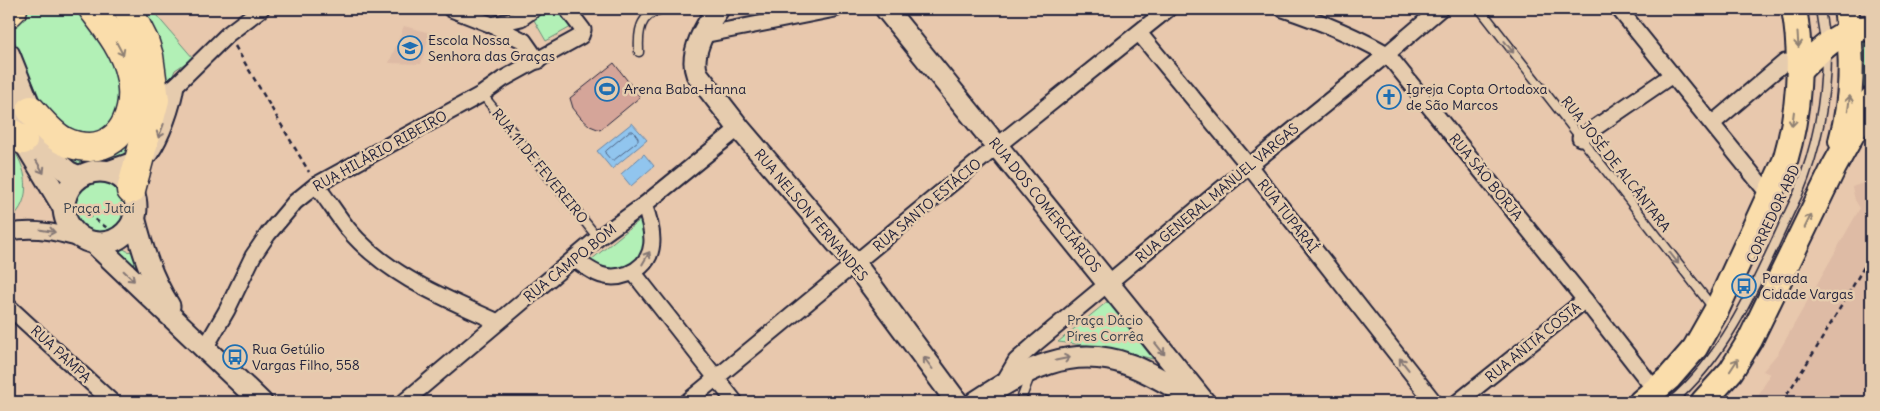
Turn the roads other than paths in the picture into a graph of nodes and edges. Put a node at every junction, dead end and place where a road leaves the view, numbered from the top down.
1 (13, 9) edge
2 (93, 9) edge
3 (128, 9) edge
4 (261, 9) edge
5 (451, 9) edge
6 (534, 9) edge
7 (567, 9) edge
8 (662, 9) edge
9 (835, 9) edge
10 (886, 9) edge
11 (1168, 9) edge
12 (1283, 9) edge
13 (1440, 9) edge
14 (1480, 9) edge
15 (1619, 9) edge
16 (1794, 9) edge
17 (1820, 9) edge
18 (9, 13) edge
19 (713, 17) edge
20 (1855, 20) edge
21 (492, 25) junction
22 (1139, 33) junction
23 (1826, 47) junction
24 (639, 52) dead end
25 (1387, 54) junction
26 (9, 55) edge
27 (538, 61) junction
28 (1792, 66) junction
29 (1672, 75) junction
30 (165, 92) junction
31 (482, 94) junction
32 (1871, 100) edge
33 (20, 110) edge
34 (1712, 123) junction
35 (739, 128) junction
36 (16, 136) edge
37 (1580, 138) junction
38 (997, 146) junction
39 (138, 160) junction
40 (1249, 166) junction
41 (1834, 167) junction
42 (102, 171) junction
43 (79, 177) junction
44 (316, 184) junction
45 (131, 190) junction
46 (1770, 196) junction
47 (644, 205) junction
48 (68, 206) junction
49 (134, 217) junction
50 (9, 232) edge
51 (598, 238) junction
52 (90, 242) junction
53 (575, 260) junction
54 (855, 264) junction
55 (633, 272) junction
56 (1107, 284) junction
57 (1585, 300) junction
58 (9, 307) edge
59 (1716, 311) junction
60 (498, 322) junction
61 (183, 327) junction
62 (205, 348) junction
63 (1032, 370) junction
64 (715, 378) junction
65 (1002, 385) junction
66 (1656, 398) edge
67 (112, 402) edge
68 (261, 402) edge
69 (404, 402) edge
70 (686, 402) edge
71 (735, 402) edge
72 (958, 402) edge
73 (976, 402) edge
74 (1020, 402) edge
75 (1202, 402) edge
76 (1434, 402) edge
77 (1458, 402) edge
78 (1703, 402) edge

1 - 18 highway
2 -> 33 highway
3 - 30 highway
4 - 30 street
5 - 21 street
6 - 21 street
7 - 27 street, RUA HILÁRIO RIBEIRO
8 - 24 lane
9 - 19 street
10 - 38 street, RUA DOS COMERCIÁRIOS
11 - 22 street, RUA SANTO ESTÁCIO
12 - 25 street, RUA SÃO BORJA
13 - 25 street, RUA GENERAL MANUEL VARGAS
14 -> 37 lane, RUA JOSÉ DE ALCÂNTARA
15 - 29 street
16 -> 28 main road
17 - 23 lane, CORREDOR ABD
19 - 35 street, RUA NELSON FERNANDES
20 - 23 main road
41 -> 20 main road
21 - 27 street
22 - 38 street, RUA SANTO ESTÁCIO
22 - 40 street, RUA TUPARAÍ
23 - 28 main road
23 - 66 lane, CORREDOR ABD
25 - 40 street, RUA GENERAL MANUEL VARGAS
25 - 57 street, RUA SÃO BORJA
26 - 33 street
27 - 31 street, RUA HILÁRIO RIBEIRO
28 - 34 street
28 -> 46 main road
29 - 34 street
29 - 37 street
30 - 39 highway
31 - 44 street, RUA HILÁRIO RIBEIRO
31 - 51 lane, RUA 11 DE FEVEREIRO
32 - 41 main road
33 - 36 street
33 - 43 street
34 - 46 street
35 - 47 street, RUA CAMPO BOM
35 - 54 street, RUA NELSON FERNANDES
36 -> 48 street
37 -> 59 lane, RUA JOSÉ DE ALCÂNTARA
38 - 54 street, RUA SANTO ESTÁCIO
38 - 56 street, RUA DOS COMERCIÁRIOS
39 - 42 street
39 - 45 highway
40 - 56 street, RUA GENERAL MANUEL VARGAS
76 -> 40 street, RUA TUPARAÍ
78 -> 41 main road
42 - 43 street
42 - 45 street
43 - 48 street
44 - 60 street
44 - 62 street, RUA HILÁRIO RIBEIRO
45 - 49 street
46 - 59 main road
47 - 51 street, RUA CAMPO BOM
55 -> 47 street
48 - 52 street
49 - 52 street
49 - 61 street
50 -> 52 street
51 - 53 street, RUA CAMPO BOM
52 -> 61 street
53 - 55 street
53 - 60 street, RUA CAMPO BOM
54 - 64 street, RUA SANTO ESTÁCIO
72 -> 54 street, RUA NELSON FERNANDES
55 - 64 street
56 - 65 street, RUA GENERAL MANUEL VARGAS
56 -> 75 street, RUA DOS COMERCIÁRIOS
57 - 66 street, RUA SÃO BORJA
57 - 77 street, RUA ANITA COSTA
58 - 67 street, RUA PAMPA
59 - 66 main road
60 - 69 street, RUA CAMPO BOM
61 - 62 street
62 - 68 street
63 - 65 street
63 - 74 lane
63 -> 75 street
64 - 70 street, RUA SANTO ESTÁCIO
64 - 71 street
65 - 73 street

